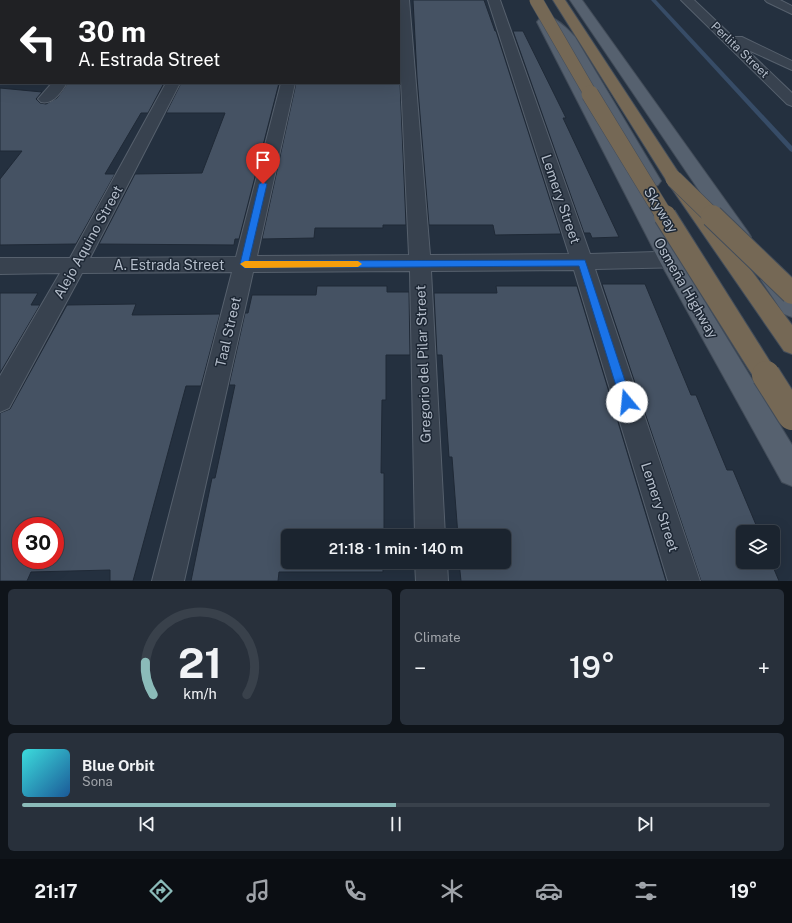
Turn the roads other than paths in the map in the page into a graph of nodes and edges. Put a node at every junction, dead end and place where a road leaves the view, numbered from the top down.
1 (403, 0) edge
2 (494, 0) edge
3 (559, 0) edge
4 (576, 0) edge
5 (687, 0) edge
6 (771, 0) edge
7 (535, 5) edge
8 (792, 10) edge
9 (720, 31) junction
10 (792, 66) edge
11 (59, 84) edge
12 (172, 84) edge
13 (288, 84) edge
14 (46, 100) dead end
15 (792, 101) edge
16 (674, 179) junction
17 (698, 259) junction
18 (669, 260) junction
19 (582, 262) junction
20 (244, 264) junction
21 (420, 264) junction
22 (76, 265) junction
23 (0, 266) edge
24 (792, 293) edge
25 (792, 308) edge
26 (792, 344) edge
27 (0, 400) edge
28 (792, 405) edge
29 (792, 416) edge
30 (792, 472) edge
31 (430, 529) edge
32 (431, 569) edge
33 (168, 581) edge
34 (432, 581) edge
35 (684, 581) edge

1 - 21 street, Gregorio del Pilar Street
2 - 19 street, Lemery Street
3 - 16 highway, Skyway
4 - 25 main road
5 - 9 street, Perlita Street
6 - 8 street
7 - 17 main road, Osmeña Highway
7 - 18 main road, Osmeña Highway
7 - 29 highway, Skyway, bridge
9 - 10 street
9 - 15 street, Perlita Street
11 - 14 street
12 - 22 street, Alejo Aquino Street
13 - 20 street, Taal Street
16 - 24 highway, bridge
16 - 26 highway, Skyway, bridge
17 - 18 street, A. Estrada Street
17 - 28 main road, Osmeña Highway
18 - 19 street, A. Estrada Street
18 - 30 main road, Osmeña Highway
19 - 21 street, A. Estrada Street
19 - 35 street, Lemery Street
20 - 21 street, A. Estrada Street
20 - 22 street, A. Estrada Street
20 - 33 street, Taal Street
21 - 31 street, Gregorio del Pilar Street
22 - 23 street, A. Estrada Street
22 - 27 street, Alejo Aquino Street
32 - 34 street

